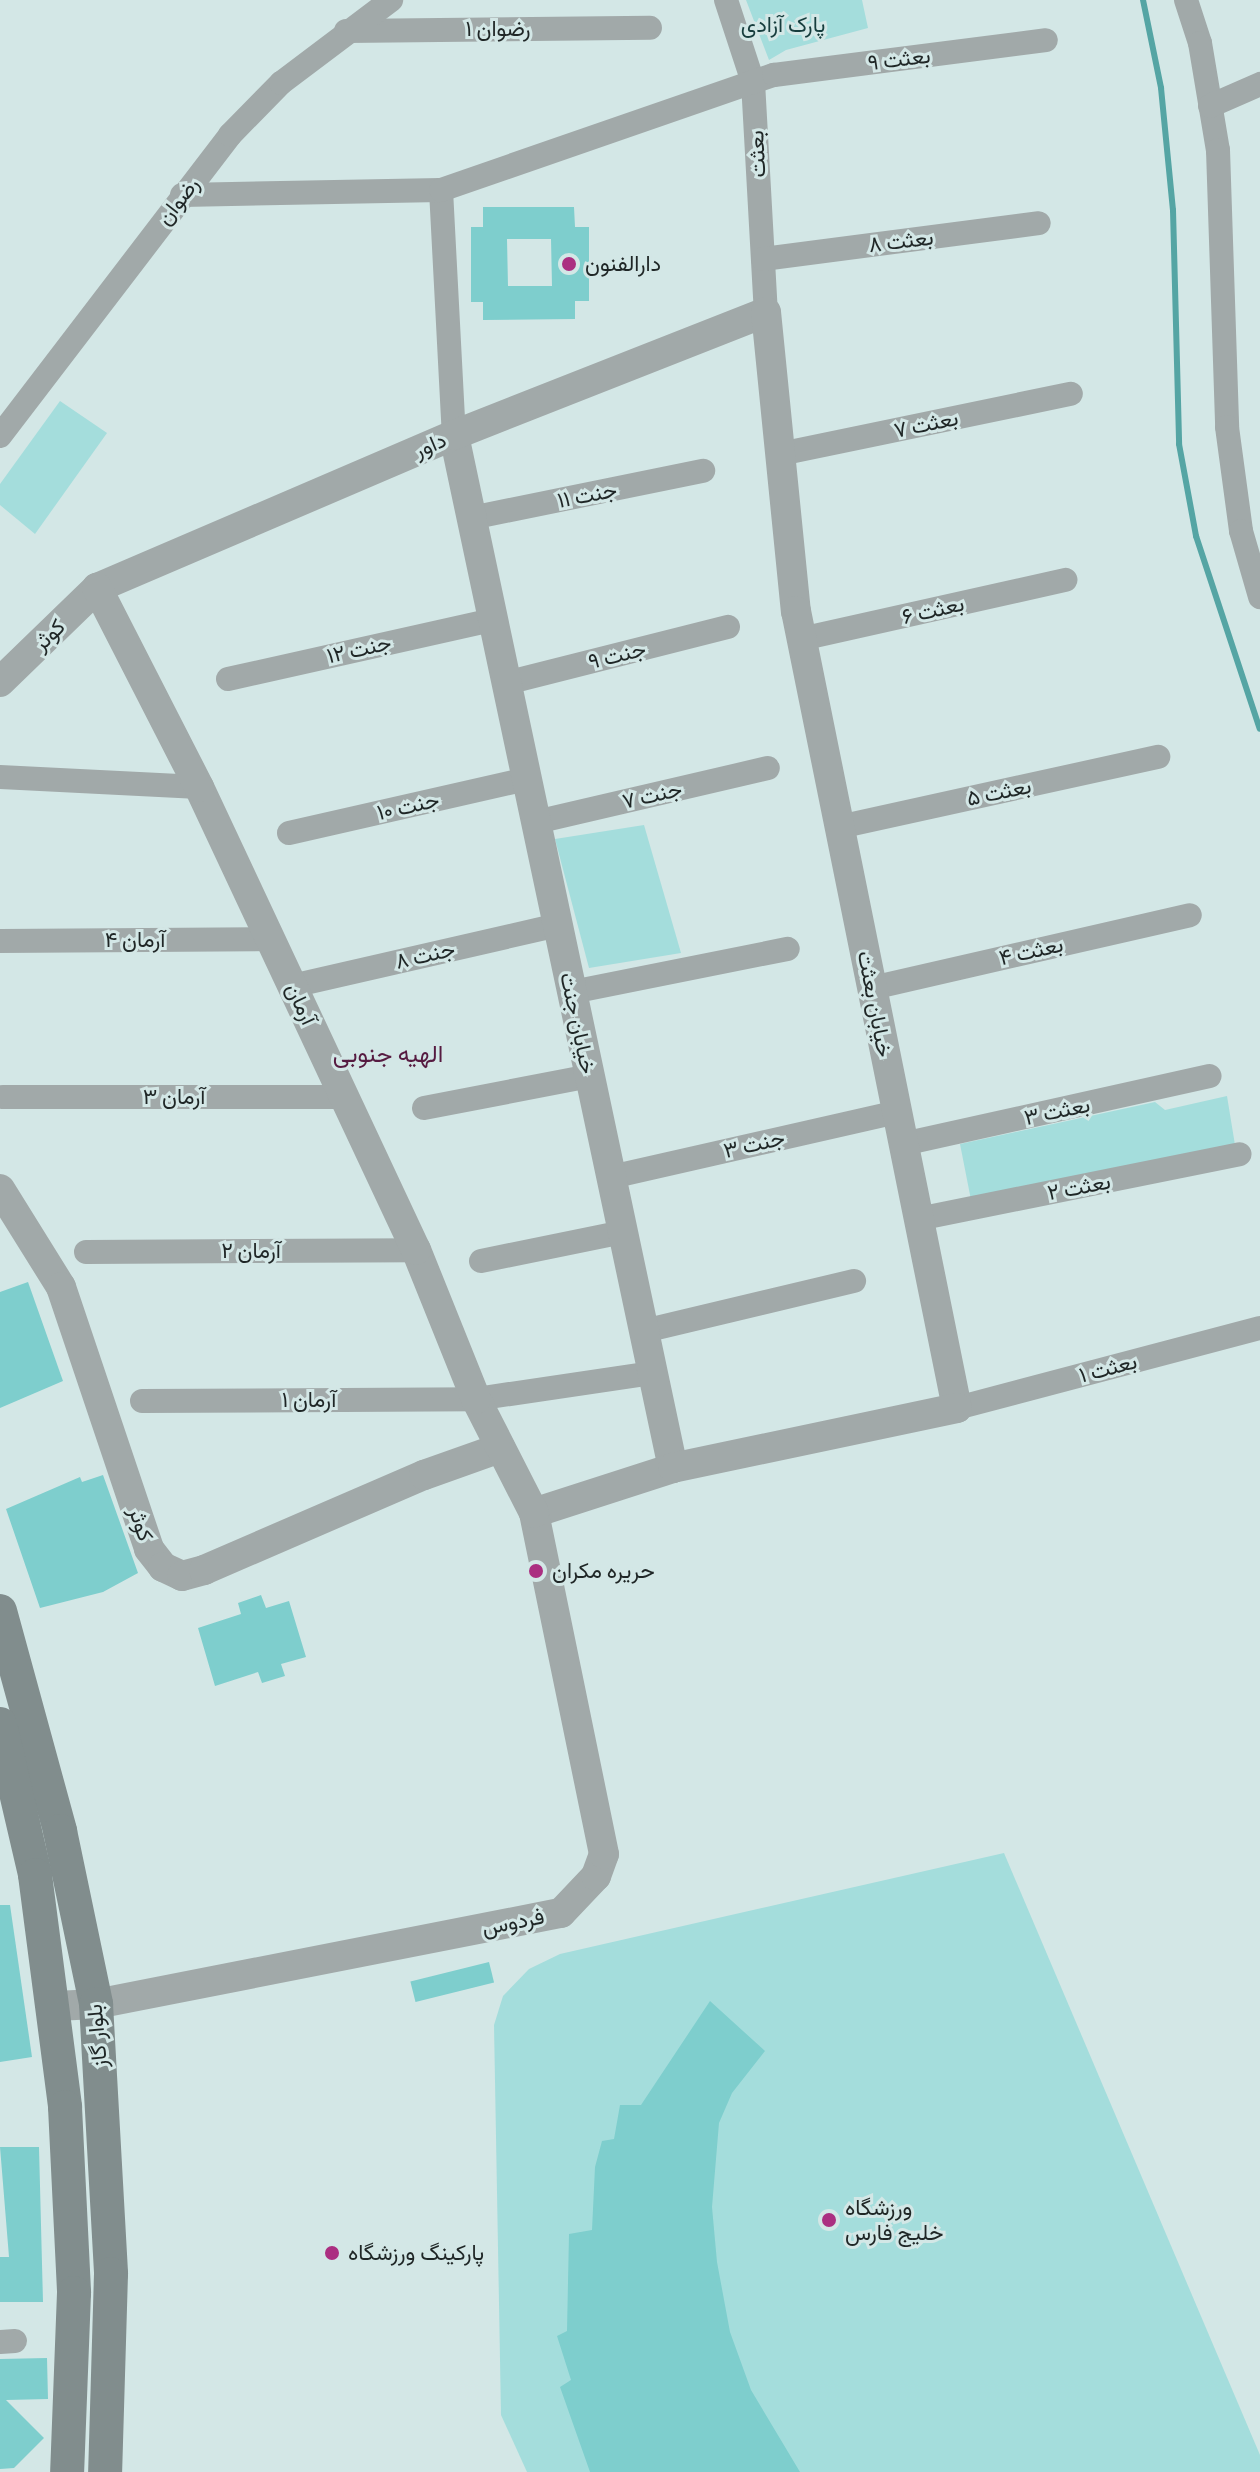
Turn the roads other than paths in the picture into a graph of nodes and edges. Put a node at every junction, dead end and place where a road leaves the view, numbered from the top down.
1 (391, 0) edge
2 (726, 0) edge
3 (1186, 0) edge
4 (650, 28) dead end
5 (346, 31) junction
6 (1046, 40) dead end
7 (753, 82) junction
8 (1260, 84) edge
9 (1210, 106) junction
10 (441, 190) junction
11 (182, 195) junction
12 (1039, 223) dead end
13 (763, 259) junction
14 (766, 312) junction
15 (1071, 394) dead end
16 (454, 435) junction
17 (0, 436) edge
18 (780, 454) junction
19 (703, 471) dead end
20 (471, 518) junction
21 (1066, 580) dead end
22 (97, 588) junction
23 (1260, 597) edge
24 (491, 620) junction
25 (728, 627) dead end
26 (801, 639) junction
27 (228, 679) dead end
28 (0, 682) edge
29 (506, 683) junction
30 (1158, 757) dead end
31 (768, 768) dead end
32 (0, 777) edge
33 (527, 779) junction
34 (199, 787) junction
35 (536, 822) junction
36 (839, 827) junction
37 (289, 833) dead end
38 (1190, 915) dead end
39 (558, 925) junction
40 (270, 939) junction
41 (0, 941) edge
42 (788, 949) dead end
43 (292, 986) junction
44 (872, 988) junction
45 (572, 992) junction
46 (590, 1076) junction
47 (1210, 1076) dead end
48 (3, 1097) dead end
49 (345, 1097) junction
50 (424, 1108) dead end
51 (897, 1112) junction
52 (903, 1144) junction
53 (1239, 1154) dead end
54 (611, 1177) junction
55 (0, 1189) edge
56 (918, 1219) junction
57 (623, 1232) junction
58 (416, 1250) junction
59 (86, 1252) dead end
60 (481, 1261) dead end
61 (854, 1281) dead end
62 (1260, 1328) edge
63 (644, 1331) junction
64 (653, 1373) junction
65 (476, 1399) junction
66 (142, 1401) dead end
67 (957, 1408) junction
68 (500, 1448) junction
69 (673, 1468) junction
70 (534, 1513) junction
71 (0, 1611) edge
72 (0, 1724) edge
73 (96, 2004) junction
74 (56, 2006) junction
75 (67, 2472) edge
76 (105, 2472) edge

1 - 5 street, رضوان
2 - 7 street, بعثت
3 - 9 street
4 - 5 street, رضوان ۱
5 - 11 street, رضوان
6 - 7 street, بعثت ۹
7 - 10 street, بعثت ۹
7 - 13 street, بعثت
8 - 9 street
9 - 23 street
10 - 11 street, بعثت ۹
10 - 16 street
11 - 17 street, رضوان
12 - 13 street, بعثت ۸
13 - 14 street, بعثت
14 - 16 street, داور
14 - 18 street, خیابان بعثت
15 - 18 street, بعثت ۷
16 - 20 street, خیابان جنت
16 - 22 street, داور
18 - 26 street, خیابان بعثت
19 - 20 street, جنت ۱۱
20 - 24 street, خیابان جنت
21 - 26 street, بعثت ۶
22 - 28 street, کوثر
22 - 34 street, آرمان
24 - 27 street, جنت ۱۲
24 - 29 street, خیابان جنت
25 - 29 street, جنت ۹
26 - 36 street, خیابان بعثت
29 - 33 street, خیابان جنت
30 - 36 street, بعثت ۵
31 - 35 street, جنت ۷
32 - 34 street
33 - 35 street, خیابان جنت
33 - 37 street, جنت ۱۰
34 - 40 street, آرمان
35 - 39 street, خیابان جنت
36 - 44 street, خیابان بعثت
38 - 44 street, بعثت ۴
39 - 43 street, جنت ۸
39 - 45 street, خیابان جنت
40 - 41 street, آرمان ۴
40 - 43 street, آرمان
42 - 45 street
43 - 49 street, آرمان
44 - 51 street, خیابان بعثت
45 - 46 street, خیابان جنت
46 - 50 street
46 - 54 street, خیابان جنت
47 - 52 street, بعثت ۳
48 - 49 street, آرمان ۳
49 - 58 street, آرمان
51 - 52 street, خیابان بعثت
51 - 54 street, جنت ۳
52 - 56 street, خیابان بعثت
53 - 56 street, بعثت ۲
54 - 57 street, خیابان جنت
55 - 68 street, کوثر
56 - 67 street, خیابان بعثت
57 - 60 street
57 - 63 street, خیابان جنت
58 - 59 street, آرمان ۲
58 - 65 street, آرمان
61 - 63 street
62 - 67 street, بعثت ۱
63 - 64 street, خیابان جنت
64 - 65 street, آرمان ۱
64 - 69 street, خیابان جنت
65 - 66 street, آرمان ۱
65 - 68 street, آرمان
67 - 69 street
68 - 70 street, آرمان
69 - 70 street
70 - 73 street, فردوس
71 - 73 main road, بلوار گاز
72 - 74 main road, بلوار گاز
73 - 74 street, فردوس
73 - 76 main road, بلوار گاز
74 - 75 main road, بلوار گاز

